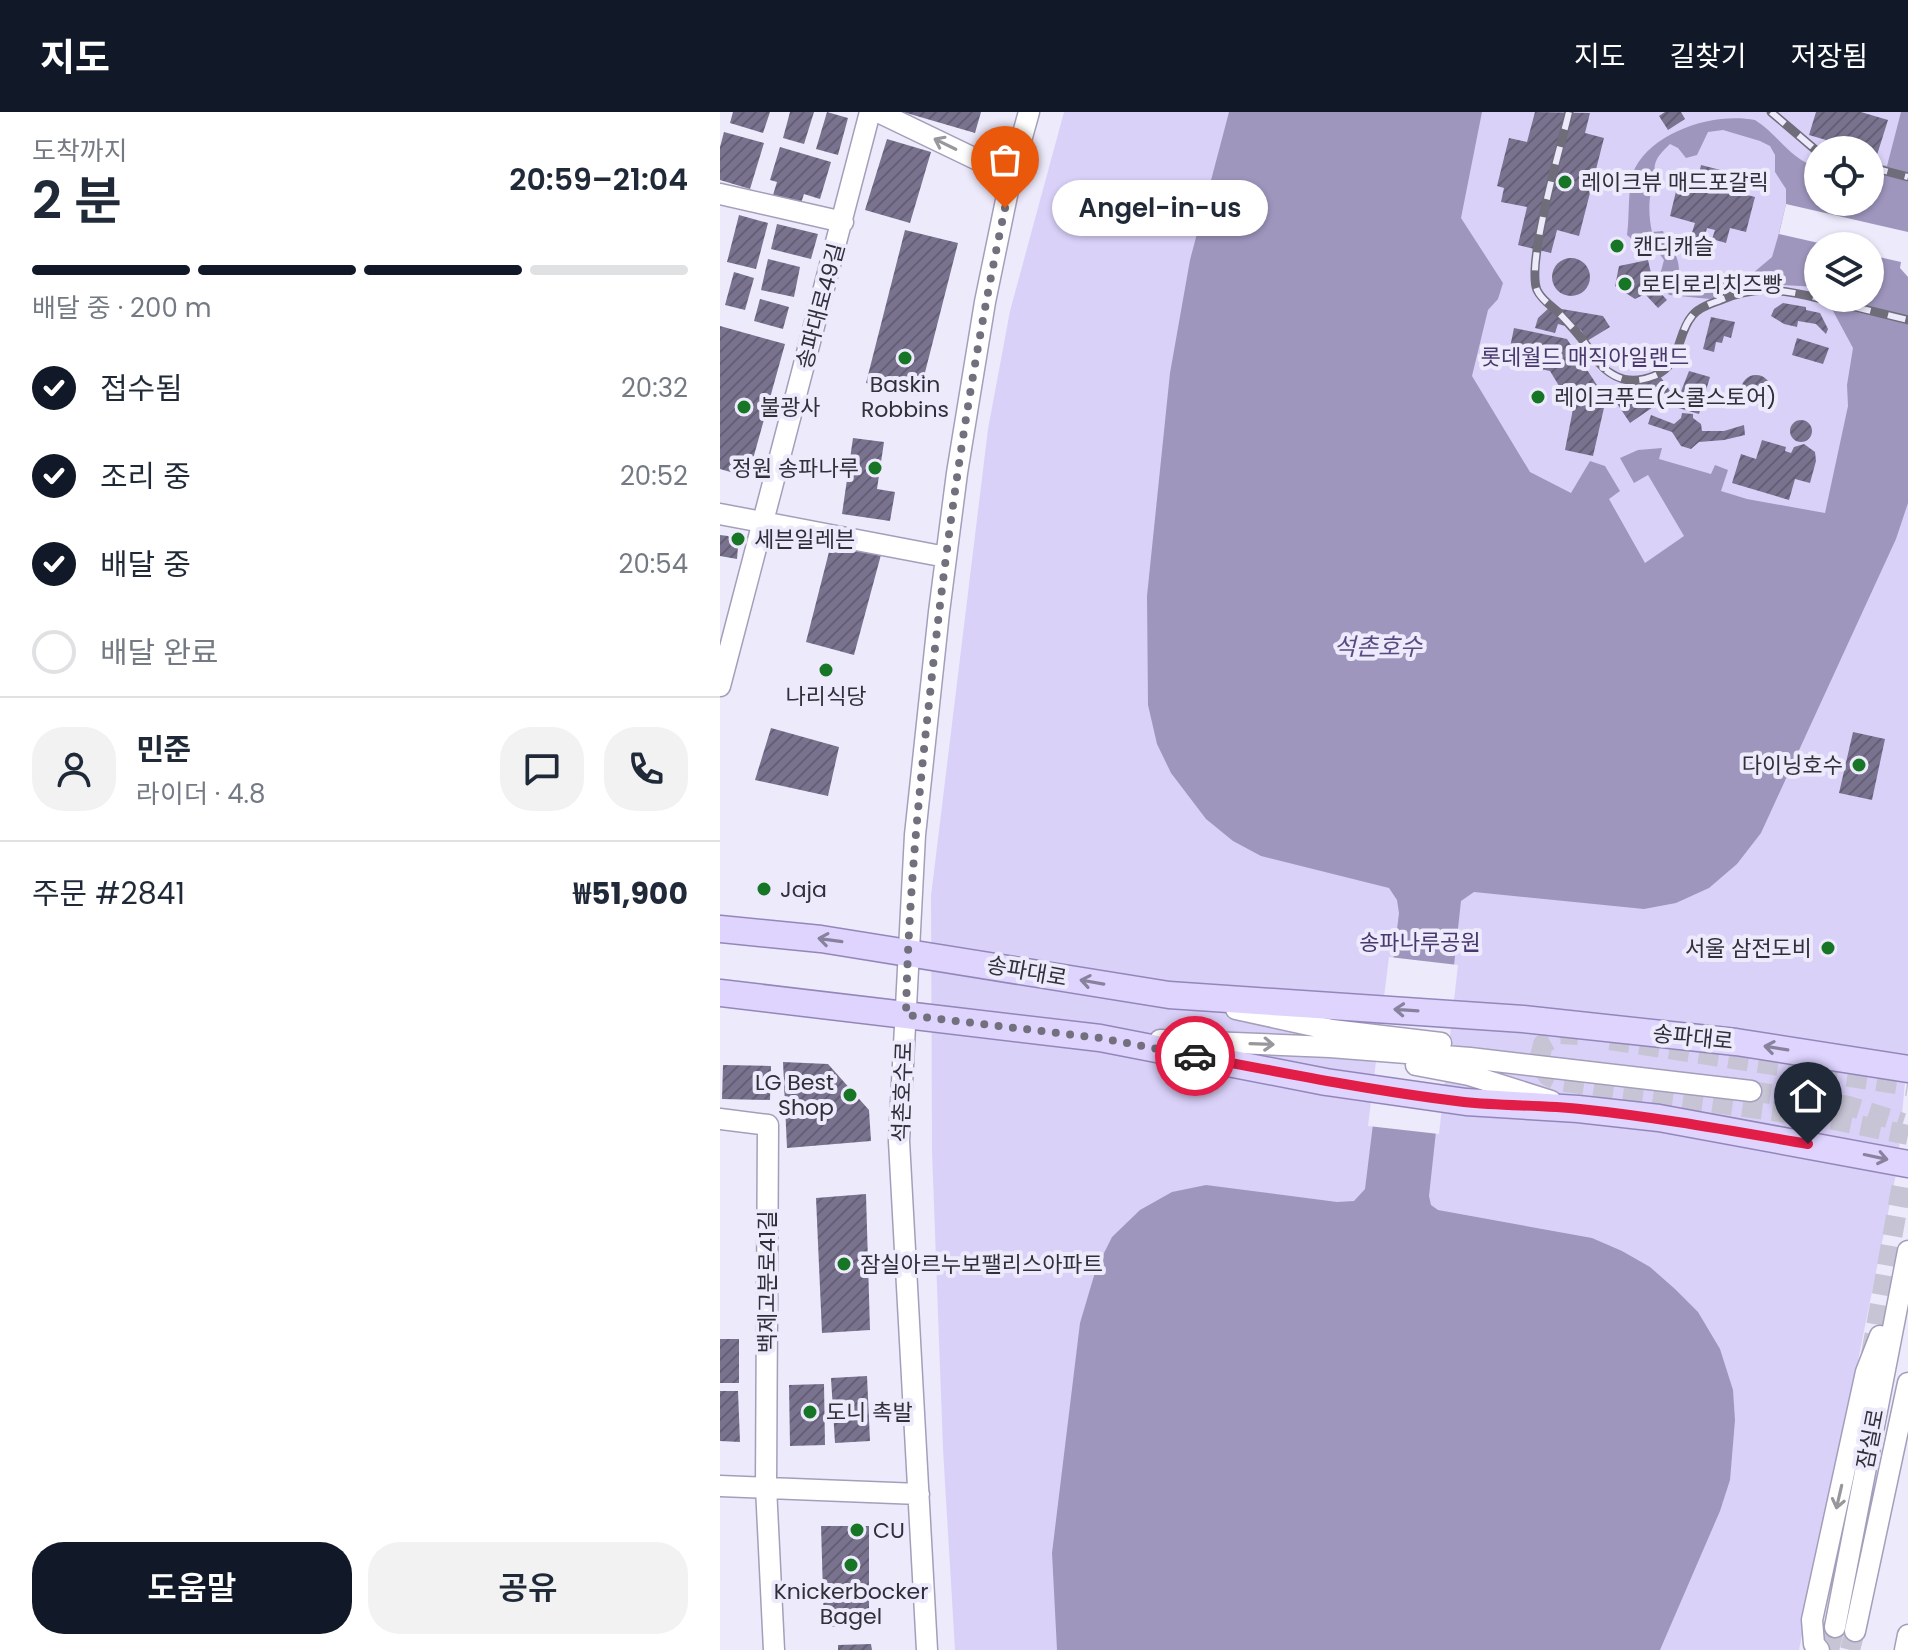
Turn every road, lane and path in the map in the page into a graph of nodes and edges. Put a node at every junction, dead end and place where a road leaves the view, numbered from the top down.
1 (870, 112) edge
2 (878, 112) edge
3 (1029, 112) edge
4 (1011, 176) junction
5 (720, 194) edge
6 (843, 222) junction
7 (720, 514) edge
8 (762, 521) junction
9 (946, 557) junction
10 (720, 686) edge
11 (720, 929) edge
12 (907, 951) junction
13 (720, 993) edge
14 (906, 1015) junction
15 (1332, 1027) junction
16 (1100, 1038) junction
17 (1471, 1060) junction
18 (1908, 1069) edge
19 (1751, 1085) tunnel mouth
20 (1578, 1109) junction
21 (720, 1119) edge
22 (1908, 1164) edge
23 (1908, 1251) edge
24 (1899, 1288) junction
25 (1908, 1383) edge
26 (720, 1486) edge
27 (766, 1487) junction
28 (919, 1494) junction
29 (1908, 1635) edge
30 (774, 1650) edge
31 (927, 1650) edge
32 (1819, 1650) edge
33 (1905, 1650) edge

1 - 6 street, 송파대로49길
4 -> 2 street
3 - 4 street, 석촌호수로
4 - 9 street, 석촌호수로
5 - 6 street
6 - 8 street, 송파대로49길
7 - 8 street
8 - 9 street
8 - 10 street, 송파대로49길
9 - 12 street, 석촌호수로
12 -> 11 main road, 송파대로
12 - 14 street, 석촌호수로
15 -> 12 main road, 송파대로
13 - 14 main road
14 - 16 main road
14 - 28 street, 석촌호수로
16 -> 15 street
15 - 17 street
18 -> 15 main road, 송파대로
16 - 20 main road
17 - 19 street
17 - 20 street
20 -> 22 main road
21 - 27 street, 백제고분로41길
23 - 24 street, 잠실로
24 - 25 street, 잠실로
24 -> 32 street
26 - 27 street
27 - 28 street
27 - 30 street, 백제고분로41길
28 - 31 street, 석촌호수로
29 - 33 street

